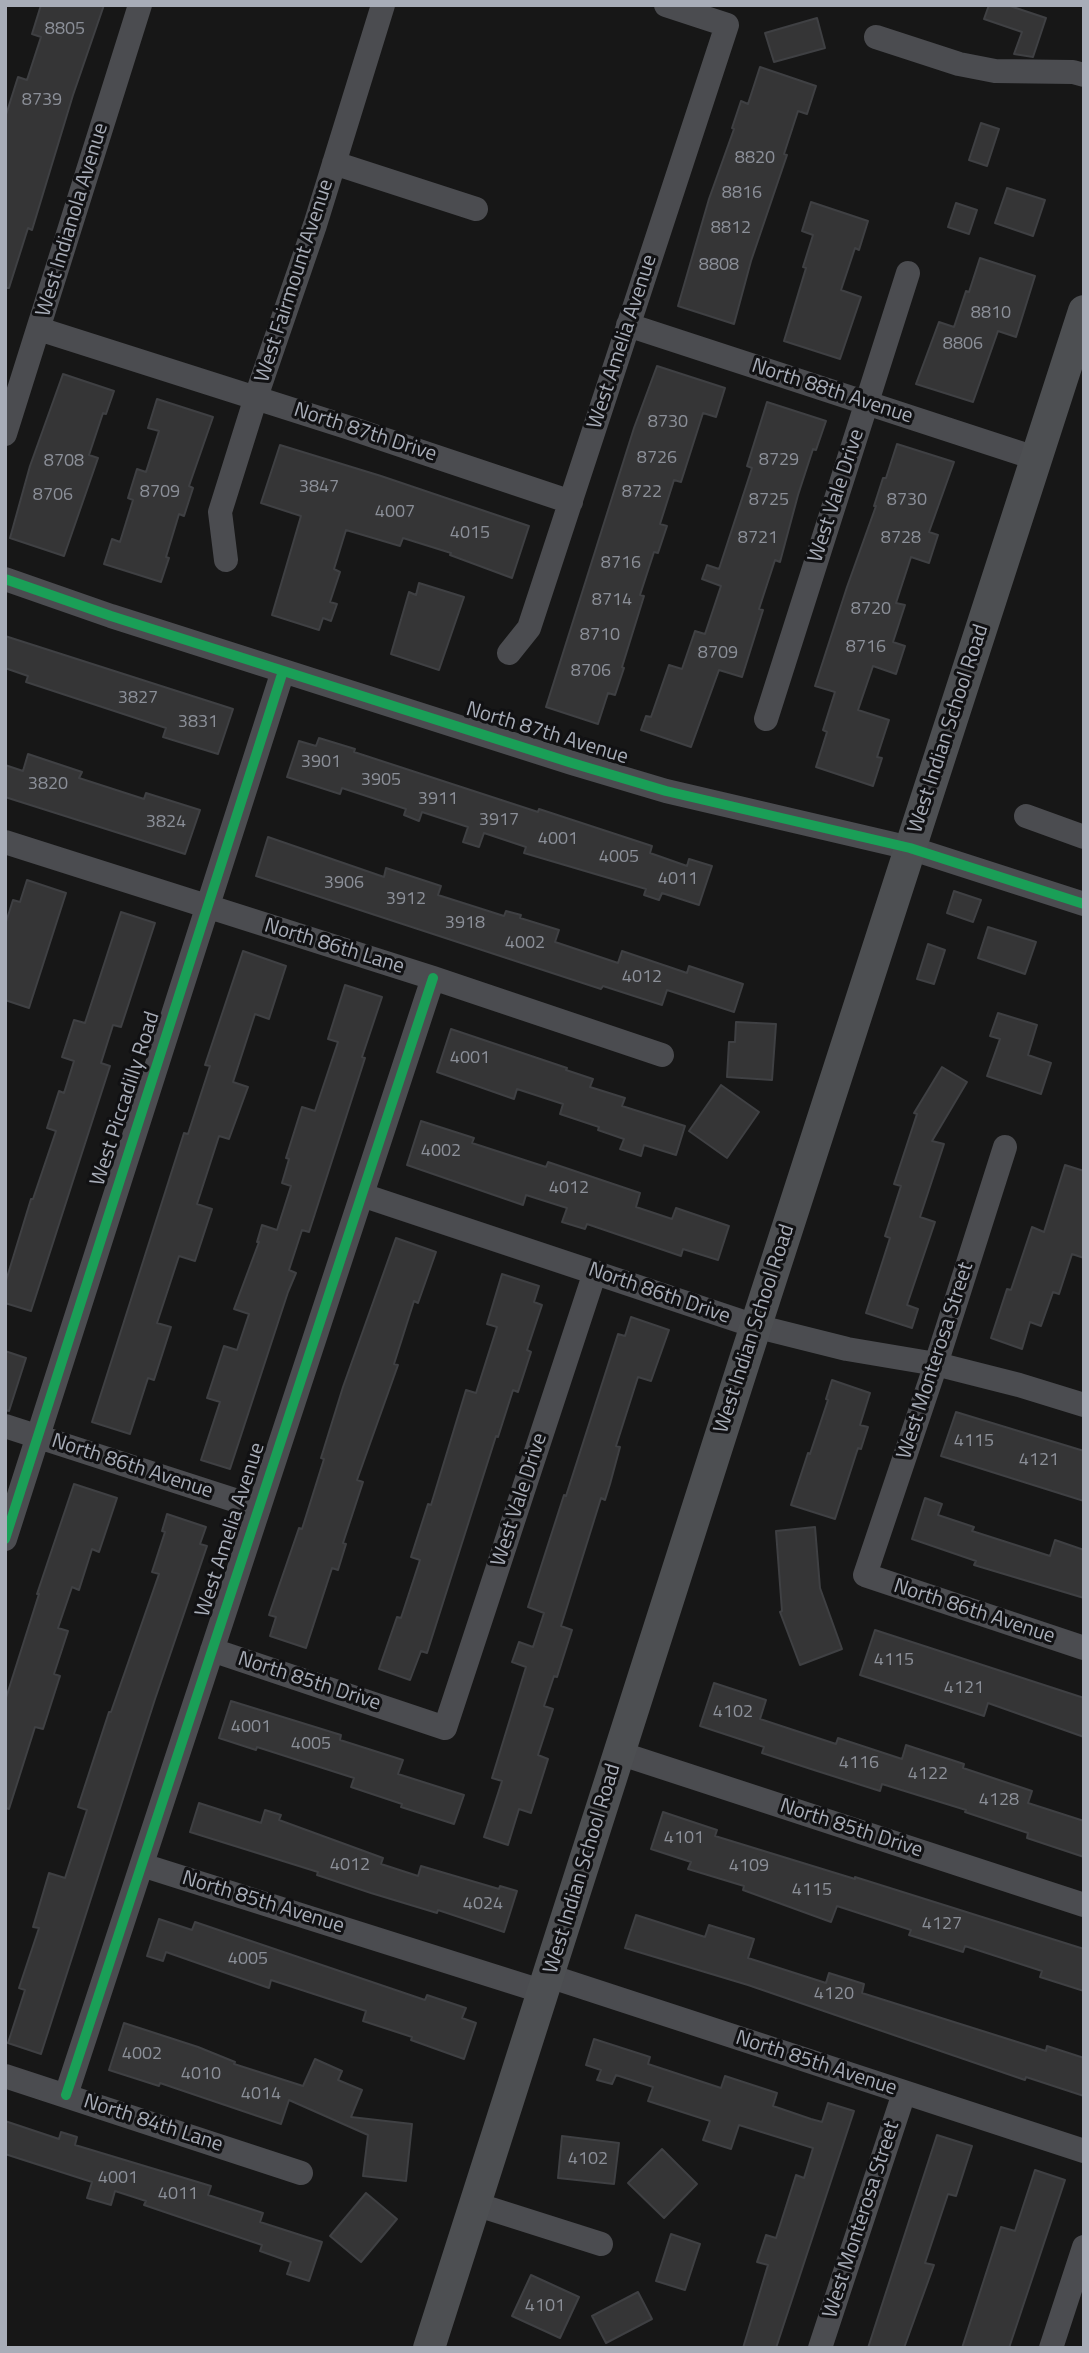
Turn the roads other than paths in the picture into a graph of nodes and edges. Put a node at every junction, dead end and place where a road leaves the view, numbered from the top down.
1 (140, 5) edge
2 (383, 5) edge
3 (666, 5) edge
4 (876, 37) dead end
5 (1084, 75) edge
6 (334, 163) junction
7 (475, 209) dead end
8 (908, 273) dead end
9 (1084, 311) edge
10 (628, 325) junction
11 (39, 329) junction
12 (256, 397) junction
13 (866, 404) junction
14 (5, 434) edge
15 (1035, 458) junction
16 (570, 502) junction
17 (226, 560) dead end
18 (5, 579) edge
19 (509, 653) dead end
20 (283, 671) junction
21 (766, 719) dead end
22 (1026, 816) dead end
23 (1084, 837) edge
24 (5, 842) edge
25 (910, 848) junction
26 (1084, 904) edge
27 (208, 907) junction
28 (433, 978) junction
29 (662, 1055) dead end
30 (1005, 1147) dead end
31 (362, 1195) junction
32 (595, 1272) junction
33 (755, 1326) junction
34 (936, 1364) junction
35 (1084, 1405) edge
36 (5, 1426) edge
37 (38, 1436) junction
38 (259, 1508) junction
39 (5, 1539) edge
40 (865, 1575) joint
41 (1084, 1648) edge
42 (212, 1650) junction
43 (445, 1728) joint
44 (619, 1753) junction
45 (142, 1865) junction
46 (1084, 1905) edge
47 (547, 1984) junction
48 (5, 2076) edge
49 (904, 2093) junction
50 (66, 2095) junction
51 (1084, 2151) edge
52 (301, 2173) dead end
53 (475, 2204) junction
54 (601, 2244) dead end
55 (1084, 2248) edge
56 (429, 2348) edge
57 (820, 2348) edge
58 (1051, 2348) edge

1 - 11 street, West Indianola Avenue
2 - 6 street, West Fairmount Avenue
3 - 10 street, West Amelia Avenue
4 - 5 street
6 - 7 street
6 - 12 street, West Fairmount Avenue
8 - 13 street, West Vale Drive
9 - 15 main road, West Indian School Road
10 - 13 street, North 88th Avenue
10 - 16 street, West Amelia Avenue
11 - 12 street, North 87th Drive
11 - 14 street, West Indianola Avenue
12 - 16 street, North 87th Drive
12 - 17 street, West Fairmount Avenue
13 - 15 street, North 88th Avenue
13 - 21 street, West Vale Drive
15 - 25 main road, West Indian School Road
16 - 19 street, West Amelia Avenue
18 - 20 street, North 87th Avenue
20 - 25 street, North 87th Avenue
20 - 27 street, West Piccadilly Road
22 - 23 street
24 - 27 street, North 86th Lane
25 - 26 street, North 87th Avenue
25 - 33 main road, West Indian School Road
27 - 28 street, North 86th Lane
27 - 37 street, West Piccadilly Road
28 - 29 street, North 86th Lane
28 - 31 street, West Amelia Avenue
30 - 34 street, West Monterosa Street
31 - 32 street, North 86th Drive
31 - 38 street, West Amelia Avenue
32 - 33 street, North 86th Drive
32 - 43 street, West Vale Drive
33 - 34 street, North 86th Drive
33 - 44 main road, West Indian School Road
34 - 35 street, North 86th Drive
34 - 40 street, West Monterosa Street
36 - 37 street, North 86th Avenue
37 - 38 street, North 86th Avenue
37 - 39 street, West Piccadilly Road
38 - 42 street, West Amelia Avenue
40 - 41 street, North 86th Avenue
42 - 43 street, North 85th Drive
42 - 45 street, West Amelia Avenue
44 - 46 street, North 85th Drive
44 - 47 main road, West Indian School Road
45 - 47 street, North 85th Avenue
45 - 50 street, West Amelia Avenue
47 - 49 street, North 85th Avenue
47 - 53 main road, West Indian School Road
48 - 50 street, North 84th Lane
49 - 51 street, North 85th Avenue
49 - 57 street, West Monterosa Street
50 - 52 street, North 84th Lane
53 - 54 street
53 - 56 main road, West Indian School Road
55 - 58 street

